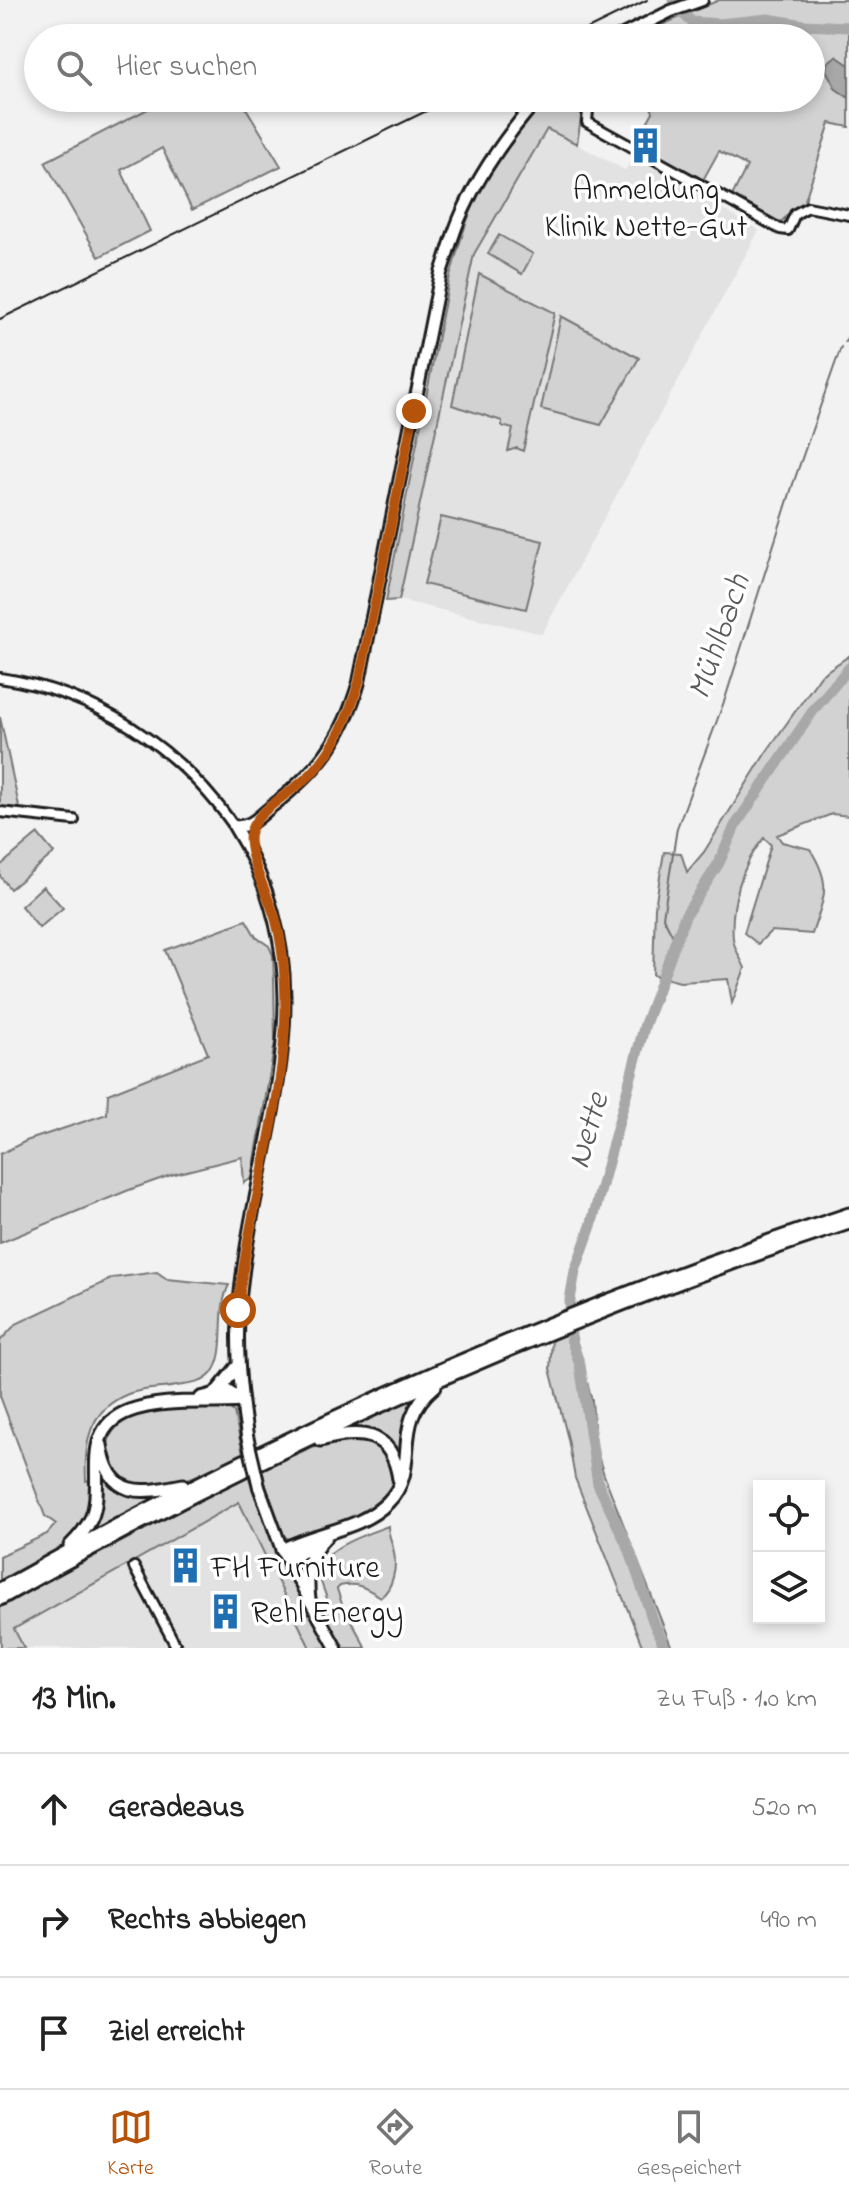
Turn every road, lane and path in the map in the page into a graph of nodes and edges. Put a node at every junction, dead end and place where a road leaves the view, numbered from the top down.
1 (702, 0) edge
2 (645, 24) edge
3 (527, 112) edge
4 (588, 112) edge
5 (849, 215) edge
6 (0, 678) edge
7 (270, 808) junction
8 (0, 812) edge
9 (74, 820) dead end
10 (255, 821) junction
11 (234, 826) junction
12 (249, 852) junction
13 (849, 1214) edge
14 (849, 1223) edge
15 (597, 1309) junction
16 (532, 1336) junction
17 (238, 1366) junction
18 (450, 1376) junction
19 (216, 1393) junction
20 (193, 1401) junction
21 (241, 1401) junction
22 (100, 1442) junction
23 (300, 1445) junction
24 (196, 1483) junction
25 (399, 1484) junction
26 (328, 1534) junction
27 (318, 1543) junction
28 (282, 1550) junction
29 (58, 1557) junction
30 (134, 1567) dead end
31 (0, 1589) edge
32 (0, 1599) edge
33 (309, 1600) junction
34 (177, 1648) edge
35 (336, 1648) edge

1 - 2 main road
3 - 7 main road
4 - 5 street
6 - 11 street
7 - 10 main road
7 - 11 main road
8 - 9 street
10 - 11 main road
10 - 12 main road
11 - 12 main road
12 - 17 main road
13 - 15 highway
14 - 15 highway
15 - 16 highway
16 - 18 highway
16 - 24 highway
17 - 19 highway
17 - 21 main road
18 - 23 highway
18 - 25 highway
19 - 20 highway
19 - 21 highway
20 - 21 highway
20 - 22 highway
21 - 28 main road, bridge
22 - 24 highway
22 - 29 highway
23 - 25 highway
23 - 32 highway
24 - 29 highway
25 - 26 highway
26 - 27 highway
26 - 28 highway
27 - 28 highway
27 - 33 highway
28 - 33 main road
29 - 31 highway
30 - 34 street
33 - 35 main road

